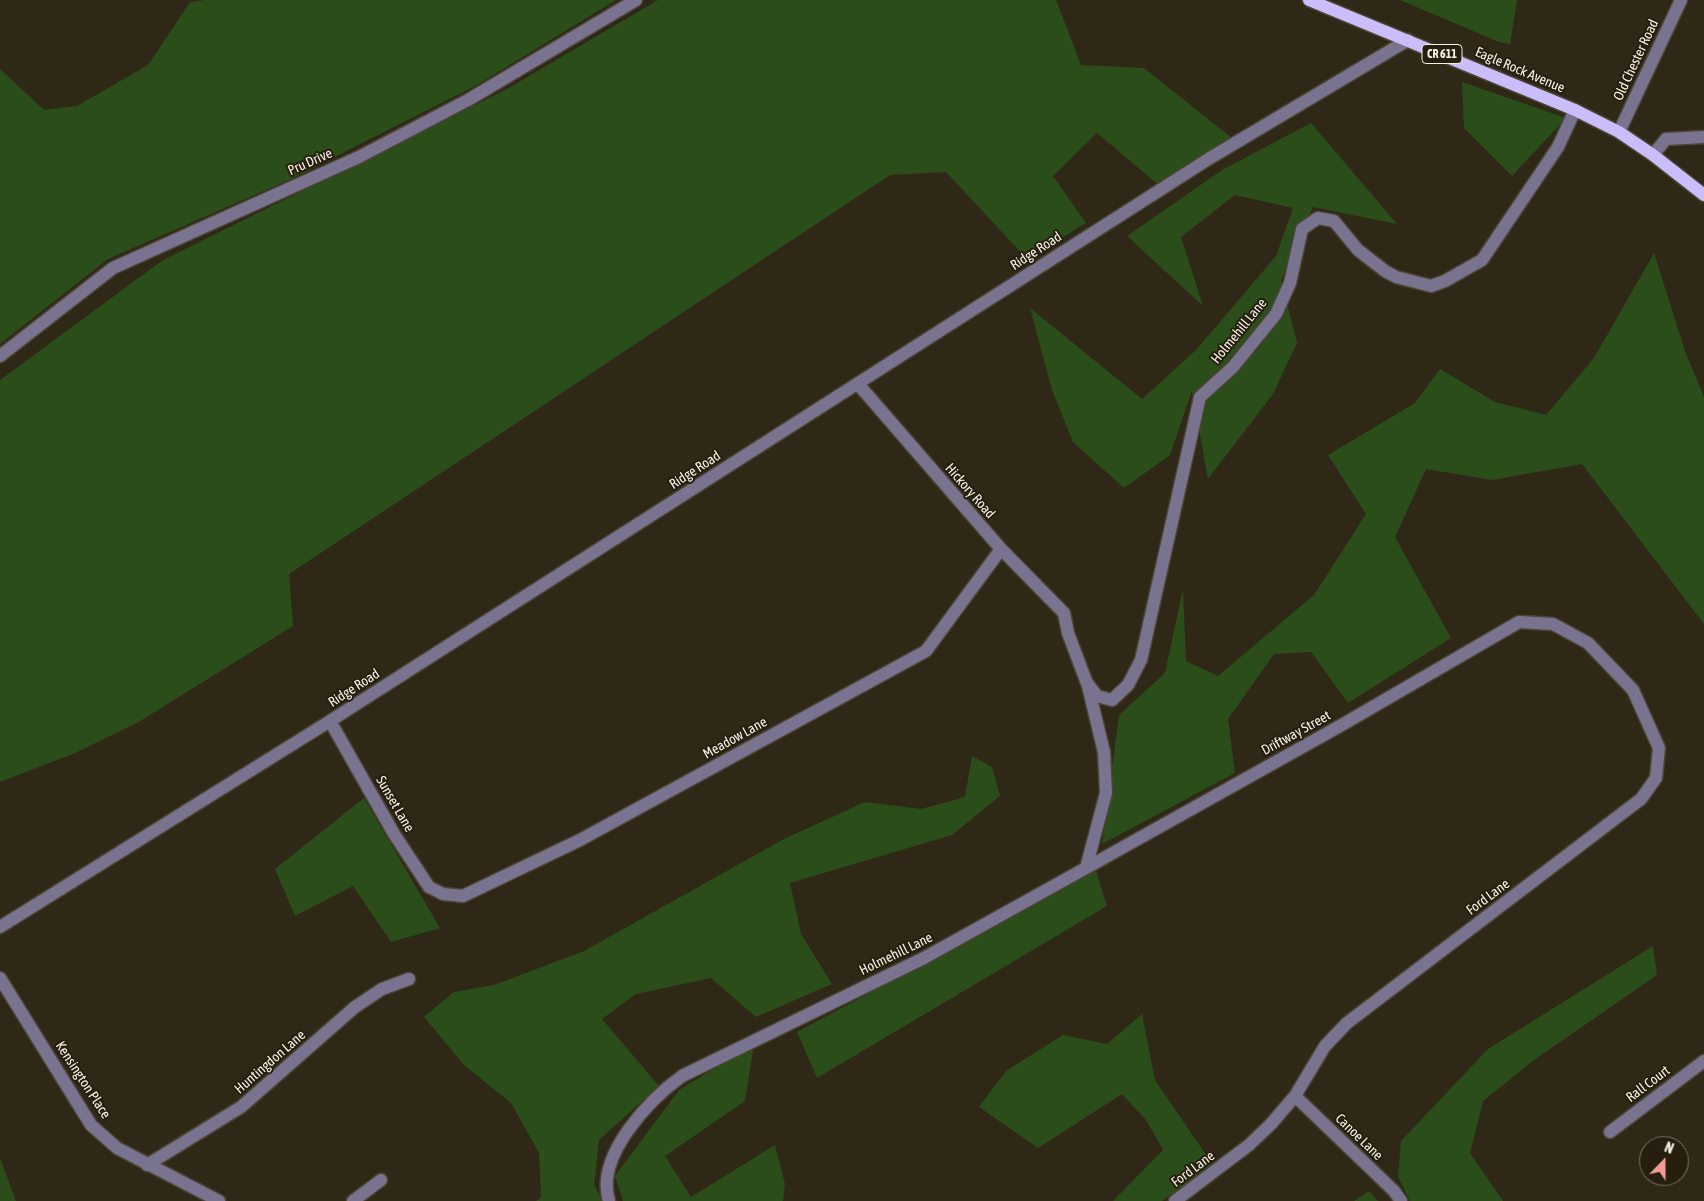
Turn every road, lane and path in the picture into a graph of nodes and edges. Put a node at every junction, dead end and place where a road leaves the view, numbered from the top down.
1 (636, 0) edge
2 (1309, 0) edge
3 (1681, 0) edge
4 (1408, 40) junction
5 (1575, 110) junction
6 (1619, 132) junction
7 (1704, 137) edge
8 (1652, 154) junction
9 (1704, 195) edge
10 (0, 356) edge
11 (858, 384) junction
12 (1000, 550) junction
13 (1519, 622) joint
14 (1087, 684) junction
15 (330, 721) junction
16 (1086, 868) junction
17 (443, 894) joint
18 (0, 927) edge
19 (0, 978) edge
20 (409, 979) dead end
21 (1704, 1061) edge
22 (1295, 1096) junction
23 (1610, 1132) dead end
24 (147, 1165) junction
25 (381, 1180) dead end
26 (219, 1201) edge
27 (353, 1201) edge
28 (608, 1201) edge
29 (1174, 1201) edge
30 (1401, 1201) edge

1 - 10 street, Pru Drive
2 - 4 main road, Eagle Rock Avenue / CR 611
3 - 6 street, Old Chester Road
4 - 5 main road, Eagle Rock Avenue / CR 611
4 - 11 street, Ridge Road
5 - 6 main road, Eagle Rock Avenue / CR 611
5 - 14 street, Holmehill Lane
6 - 8 main road, Eagle Rock Avenue / CR 611
7 - 8 street
8 - 9 main road, Eagle Rock Avenue / CR 611
11 - 12 street, Hickory Road
11 - 15 street, Ridge Road
12 - 14 street, Hickory Road
12 - 17 street, Meadow Lane
13 - 16 street, Driftway Street
13 - 22 street, Ford Lane
14 - 16 street
15 - 17 street, Sunset Lane
15 - 18 street, Ridge Road
16 - 28 street, Holmehill Lane
19 - 24 street, Kensington Place
20 - 24 street, Huntingdon Lane
21 - 23 street, Rall Court
22 - 29 street, Ford Lane
22 - 30 street, Canoe Lane
24 - 26 street, Kensington Place
25 - 27 street

